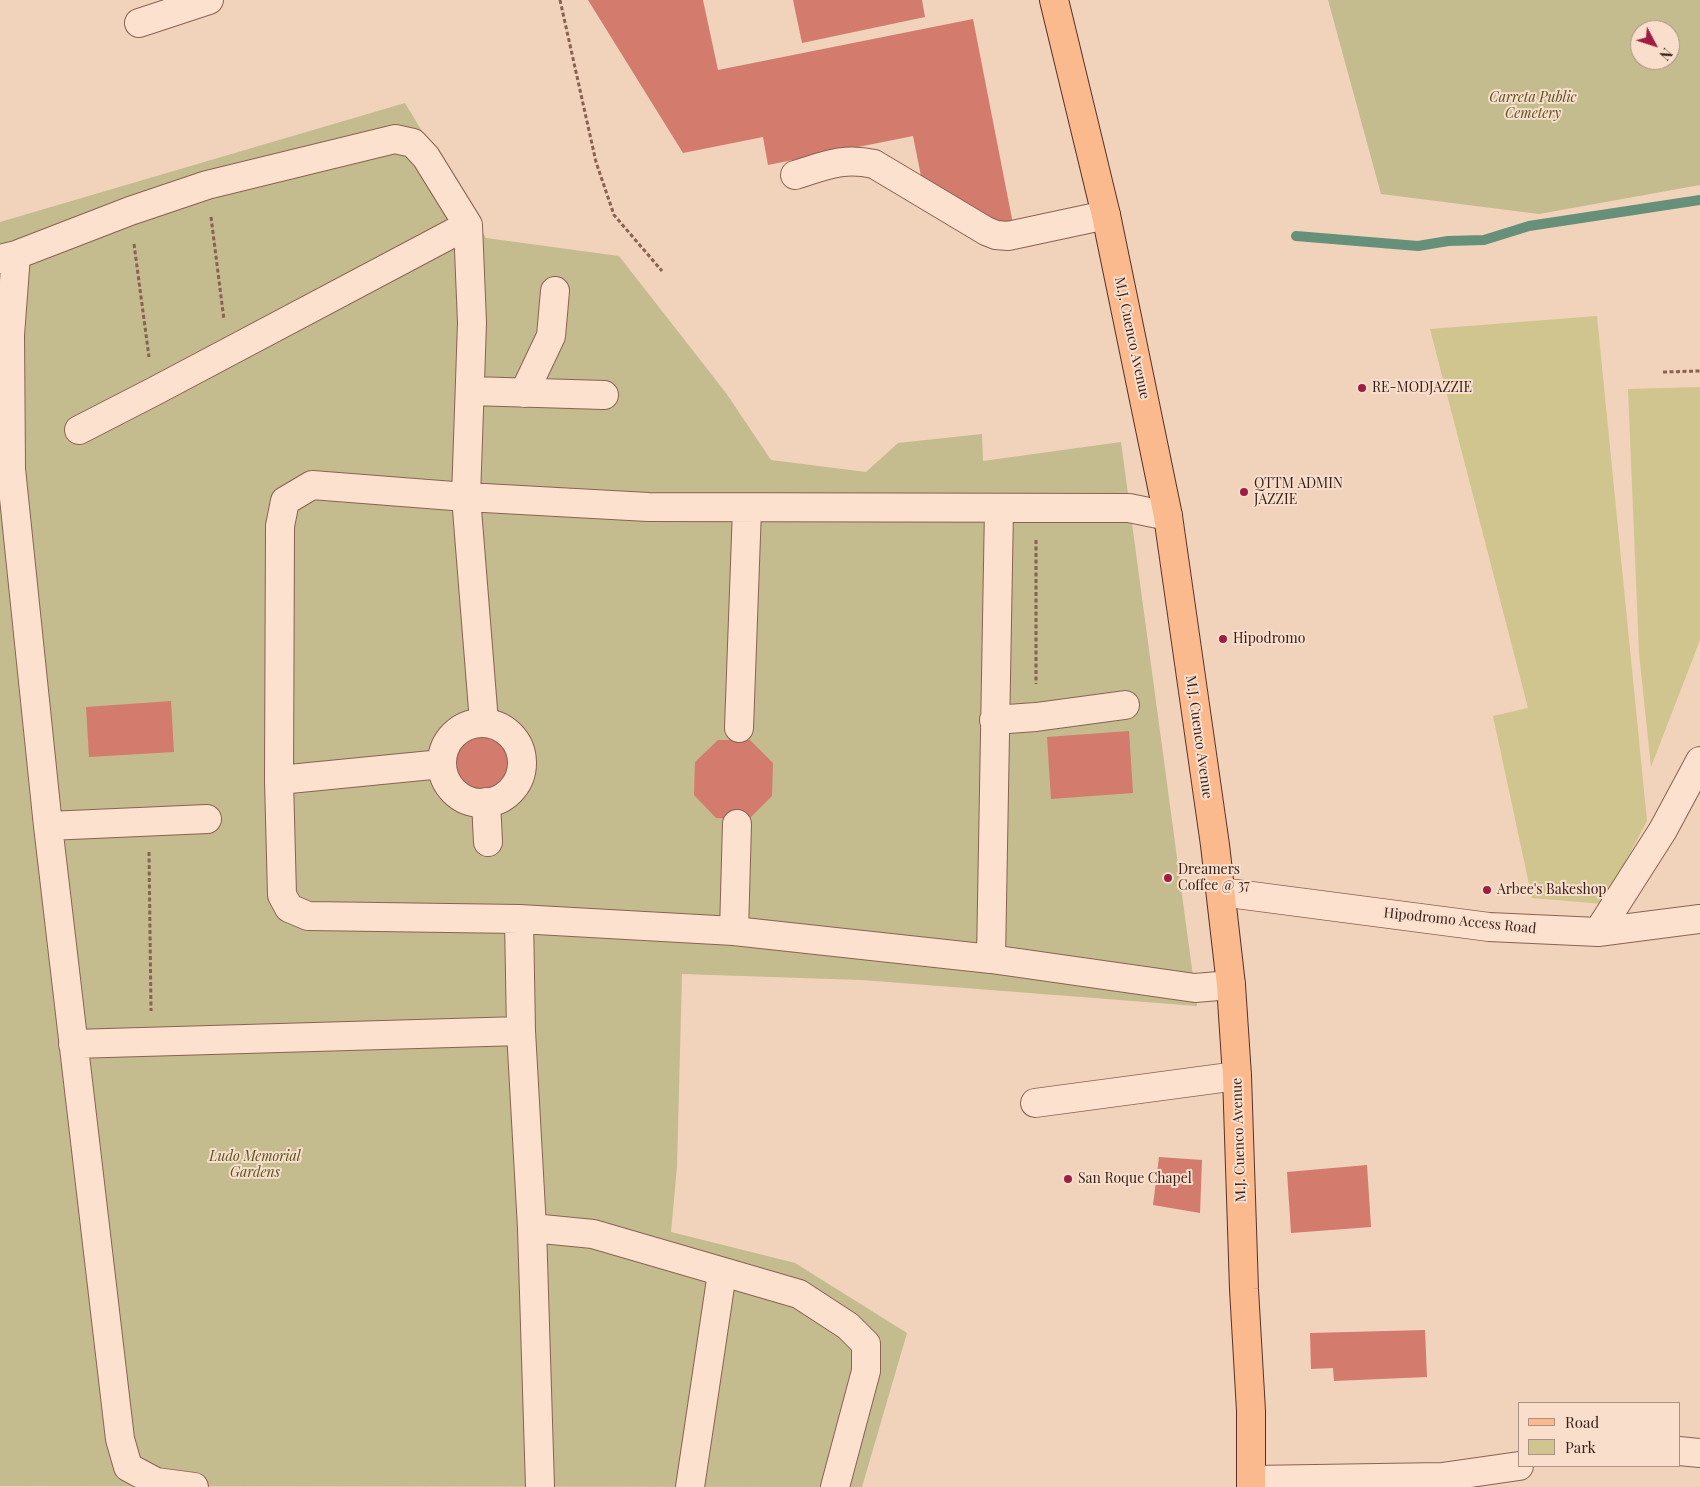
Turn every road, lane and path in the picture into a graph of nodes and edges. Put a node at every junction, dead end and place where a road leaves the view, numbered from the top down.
1 (209, 0) edge
2 (560, 0) edge
3 (1054, 0) edge
4 (139, 23) dead end
5 (795, 175) dead end
6 (206, 186) junction
7 (130, 211) junction
8 (1106, 214) junction
9 (468, 225) junction
10 (8, 257) edge
11 (662, 271) dead end
12 (555, 291) dead end
13 (5, 335) edge
14 (228, 353) junction
15 (1700, 371) edge
16 (1663, 372) dead end
17 (471, 391) junction
18 (153, 392) junction
19 (524, 393) junction
20 (604, 396) dead end
21 (78, 430) dead end
22 (466, 497) junction
23 (998, 508) junction
24 (1036, 508) junction
25 (747, 509) junction
26 (1168, 516) junction
27 (1125, 706) dead end
28 (1036, 717) junction
29 (994, 720) junction
30 (484, 722) junction
31 (739, 728) dead end
32 (1700, 761) edge
33 (442, 764) junction
34 (279, 780) junction
35 (486, 802) junction
36 (207, 819) dead end
37 (148, 822) junction
38 (737, 824) dead end
39 (48, 826) junction
40 (488, 842) dead end
41 (1221, 892) junction
42 (519, 919) junction
43 (1700, 919) edge
44 (734, 931) junction
45 (1598, 932) junction
46 (990, 959) junction
47 (1231, 985) junction
48 (521, 1031) junction
49 (152, 1042) junction
50 (73, 1044) junction
51 (1237, 1076) junction
52 (1035, 1103) dead end
53 (532, 1228) junction
54 (722, 1273) junction
55 (1680, 1451) edge
56 (1700, 1453) edge
57 (1518, 1466) edge
58 (1252, 1484) edge
59 (194, 1487) edge
60 (540, 1487) edge
61 (690, 1487) edge
62 (835, 1487) edge

1 - 4 street
2 - 11 path
3 - 8 main road, M.J. Cuenco Avenue
5 - 8 street
6 - 7 street
6 - 9 street
6 - 14 path
7 - 10 street
7 - 18 path
8 - 26 main road, M.J. Cuenco Avenue
9 - 14 street
9 - 17 street
10 - 13 street
12 - 19 street
13 - 39 street
14 - 18 street
15 - 16 path
17 - 19 street
17 - 22 street
18 - 21 street
19 - 20 street
22 - 25 street
22 - 30 street
22 - 34 street
23 - 24 street
23 - 25 street
23 - 29 street
24 - 26 street
24 - 28 path
25 - 31 street
26 - 41 main road, M.J. Cuenco Avenue
27 - 28 street
28 - 29 street
29 - 46 street
30 - 33 street
30 - 35 street
32 - 45 street
33 - 34 street
33 - 35 street
34 - 42 street
35 - 40 street
36 - 37 street
37 - 39 street
37 - 49 path
38 - 44 street
39 - 50 street
41 - 45 street, Hipodromo Access Road
41 - 47 main road, M.J. Cuenco Avenue
42 - 44 street
42 - 48 street
43 - 45 street, Hipodromo Access Road
44 - 46 street
46 - 47 street
47 - 51 main road, M.J. Cuenco Avenue
48 - 49 street
48 - 53 street
49 - 50 street
50 - 59 street
51 - 52 street
51 - 58 main road, M.J. Cuenco Avenue
53 - 54 street
53 - 60 street
54 - 61 street
54 - 62 street
55 - 56 street
57 - 58 street

